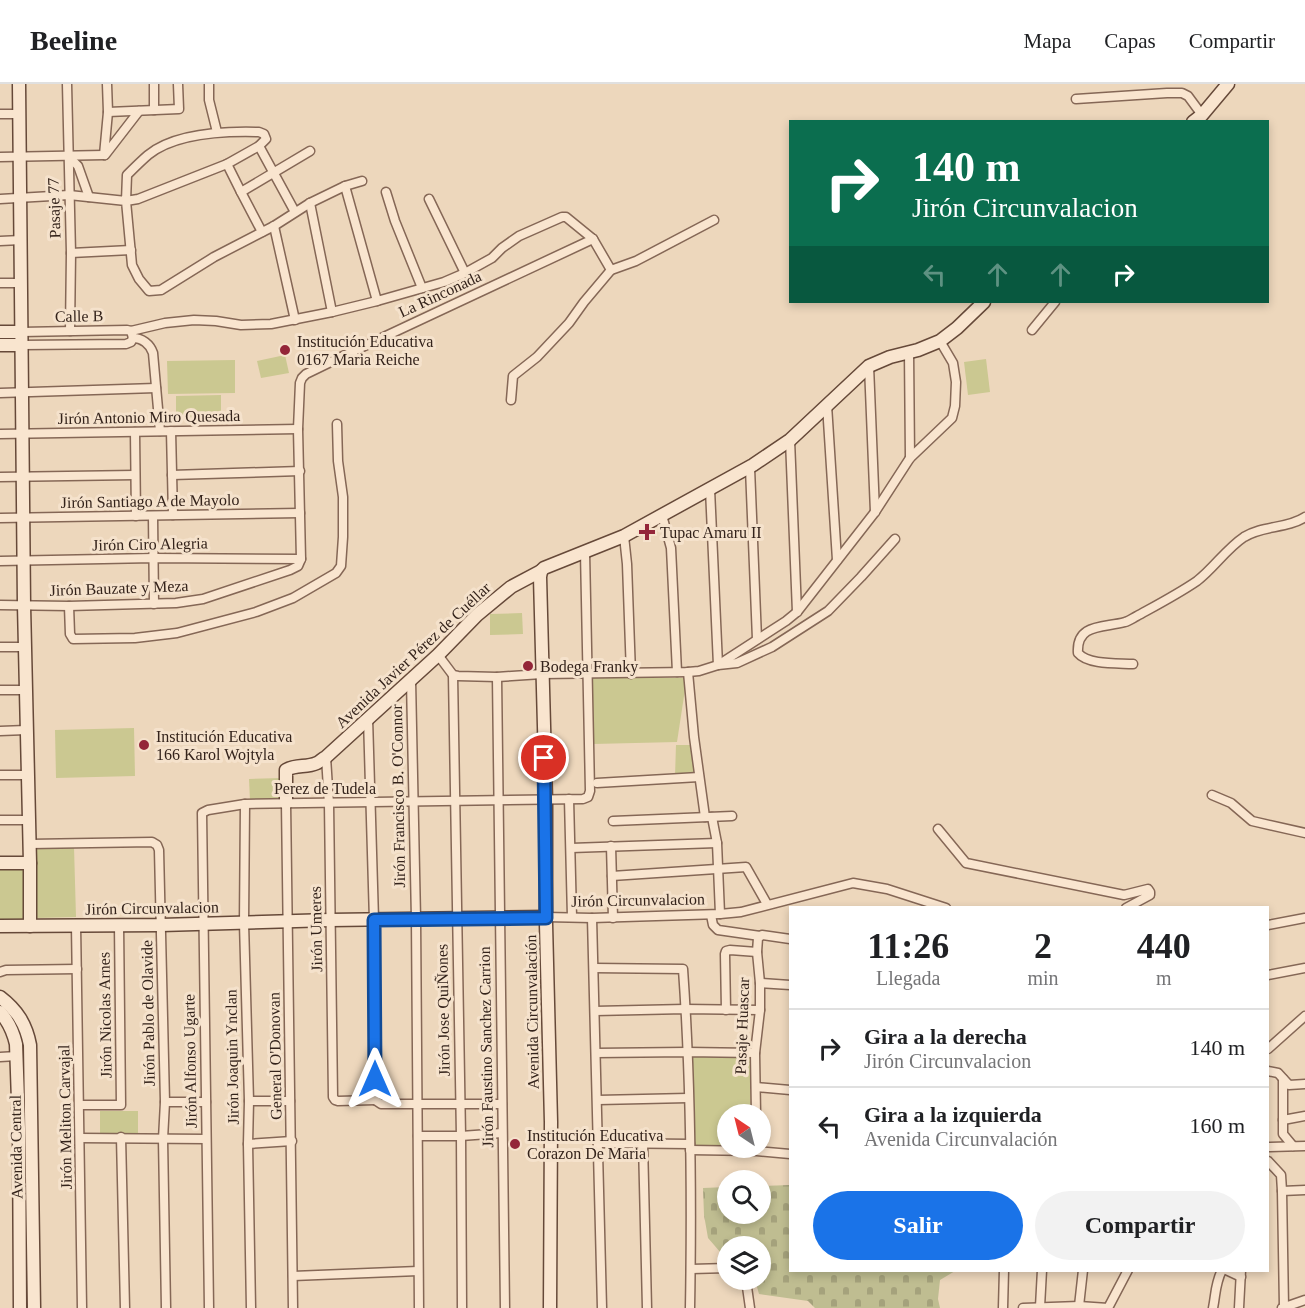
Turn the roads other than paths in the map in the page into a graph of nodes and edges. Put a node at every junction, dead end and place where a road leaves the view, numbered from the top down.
1 (19, 84) edge
2 (67, 84) edge
3 (107, 84) edge
4 (154, 84) edge
5 (177, 84) edge
6 (209, 84) edge
7 (1228, 84) edge
8 (1076, 99) dead end
9 (154, 110) junction
10 (139, 111) junction
11 (108, 112) junction
12 (0, 114) edge
13 (20, 114) junction
14 (1195, 120) edge
15 (217, 132) junction
16 (259, 146) junction
17 (310, 151) dead end
18 (104, 155) junction
19 (68, 156) junction
20 (0, 157) edge
21 (20, 157) junction
22 (227, 164) junction
23 (274, 173) junction
24 (362, 181) dead end
25 (345, 186) junction
26 (241, 192) junction
27 (386, 192) dead end
28 (69, 195) junction
29 (89, 197) junction
30 (20, 198) junction
31 (0, 199) edge
32 (429, 199) dead end
33 (126, 201) junction
34 (310, 204) junction
35 (295, 212) junction
36 (714, 220) dead end
37 (274, 226) junction
38 (262, 232) junction
39 (593, 239) junction
40 (21, 240) junction
41 (0, 241) edge
42 (131, 250) junction
43 (71, 253) junction
44 (611, 270) junction
45 (465, 273) junction
46 (0, 283) edge
47 (21, 283) junction
48 (422, 288) junction
49 (377, 301) junction
50 (983, 303) edge
51 (1054, 303) edge
52 (332, 312) junction
53 (295, 320) junction
54 (1032, 330) dead end
55 (70, 331) junction
56 (0, 332) edge
57 (21, 332) junction
58 (132, 335) junction
59 (940, 341) junction
60 (0, 345) edge
61 (22, 345) junction
62 (909, 352) junction
63 (869, 366) junction
64 (156, 388) junction
65 (0, 393) edge
66 (22, 393) junction
67 (511, 400) dead end
68 (827, 405) junction
69 (337, 424) dead end
70 (298, 429) junction
71 (160, 431) junction
72 (171, 431) junction
73 (135, 432) junction
74 (23, 434) junction
75 (0, 435) edge
76 (790, 440) junction
77 (910, 458) junction
78 (750, 468) junction
79 (300, 471) junction
80 (135, 475) junction
81 (172, 475) junction
82 (0, 477) edge
83 (24, 478) junction
84 (710, 489) junction
85 (875, 512) junction
86 (300, 513) junction
87 (173, 515) junction
88 (662, 515) junction
89 (136, 516) junction
90 (153, 516) junction
91 (1305, 516) edge
92 (0, 518) edge
93 (24, 518) junction
94 (624, 536) junction
95 (895, 539) dead end
96 (585, 552) junction
97 (154, 558) junction
98 (301, 559) junction
99 (0, 561) edge
100 (25, 561) junction
101 (837, 561) junction
102 (541, 571) junction
103 (154, 604) junction
104 (0, 605) edge
105 (24, 605) junction
106 (69, 606) junction
107 (797, 612) junction
108 (757, 639) junction
109 (0, 647) edge
110 (25, 647) junction
111 (438, 655) junction
112 (1132, 664) dead end
113 (718, 665) junction
114 (677, 672) junction
115 (688, 672) junction
116 (542, 674) junction
117 (588, 674) junction
118 (631, 674) junction
119 (453, 675) junction
120 (497, 677) junction
121 (411, 680) junction
122 (0, 690) edge
123 (26, 690) junction
124 (368, 718) junction
125 (26, 730) junction
126 (0, 731) edge
127 (326, 757) junction
128 (0, 775) edge
129 (28, 775) junction
130 (699, 777) junction
131 (597, 783) dead end
132 (1212, 795) dead end
133 (569, 799) junction
134 (498, 800) junction
135 (546, 800) junction
136 (455, 801) junction
137 (414, 802) junction
138 (286, 803) junction
139 (370, 803) junction
140 (245, 804) junction
141 (329, 804) junction
142 (202, 813) joint
143 (732, 816) dead end
144 (708, 817) junction
145 (0, 820) edge
146 (28, 820) junction
147 (613, 821) dead end
148 (939, 829) dead end
149 (1305, 833) edge
150 (717, 843) junction
151 (30, 844) junction
152 (611, 846) junction
153 (571, 848) junction
154 (0, 863) edge
155 (30, 863) junction
156 (719, 870) junction
157 (612, 876) junction
158 (766, 904) junction
159 (940, 906) edge
160 (1130, 906) edge
161 (720, 914) junction
162 (711, 915) junction
163 (572, 917) junction
164 (499, 918) junction
165 (546, 918) junction
166 (592, 918) junction
167 (613, 918) junction
168 (1305, 918) edge
169 (416, 919) junction
170 (457, 919) junction
171 (330, 920) junction
172 (374, 920) junction
173 (288, 922) junction
174 (244, 923) junction
175 (203, 924) junction
176 (119, 925) junction
177 (160, 925) junction
178 (1269, 925) edge
179 (0, 926) edge
180 (30, 926) junction
181 (76, 926) junction
182 (759, 937) junction
183 (789, 939) edge
184 (757, 951) junction
185 (594, 968) junction
186 (1305, 968) edge
187 (77, 969) junction
188 (0, 972) edge
189 (1269, 975) edge
190 (760, 983) junction
191 (789, 985) edge
192 (0, 997) edge
193 (686, 1009) junction
194 (726, 1010) junction
195 (760, 1010) junction
196 (595, 1011) junction
197 (0, 1012) edge
198 (1305, 1016) edge
199 (1269, 1048) edge
200 (687, 1052) junction
201 (596, 1053) junction
202 (755, 1053) junction
203 (16, 1056) junction
204 (0, 1057) edge
205 (1269, 1071) edge
206 (1283, 1078) junction
207 (1305, 1084) edge
208 (756, 1087) junction
209 (789, 1090) edge
210 (688, 1098) junction
211 (375, 1100) junction
212 (598, 1100) junction
213 (249, 1101) junction
214 (290, 1101) junction
215 (165, 1102) junction
216 (206, 1102) junction
217 (502, 1104) junction
218 (756, 1104) edge
219 (79, 1105) junction
220 (418, 1105) junction
221 (460, 1105) junction
222 (1305, 1116) edge
223 (1283, 1119) junction
224 (32, 1129) junction
225 (19, 1130) junction
226 (502, 1133) junction
227 (418, 1136) junction
228 (461, 1136) junction
229 (121, 1137) junction
230 (80, 1138) junction
231 (163, 1139) junction
232 (206, 1139) junction
233 (292, 1141) junction
234 (598, 1143) junction
235 (643, 1143) junction
236 (248, 1144) junction
237 (1293, 1146) junction
238 (1305, 1146) edge
239 (690, 1147) junction
240 (1269, 1147) edge
241 (717, 1148) edge
242 (771, 1151) edge
243 (789, 1154) edge
244 (1269, 1162) edge
245 (1305, 1190) edge
246 (1282, 1191) junction
247 (717, 1268) edge
248 (691, 1269) junction
249 (418, 1271) junction
250 (1004, 1272) edge
251 (1042, 1272) edge
252 (1083, 1272) edge
253 (1127, 1272) edge
254 (1223, 1272) edge
255 (1241, 1274) edge
256 (293, 1276) junction
257 (747, 1290) edge
258 (1305, 1300) edge
259 (1079, 1306) junction
260 (1040, 1307) edge
261 (20, 1308) edge
262 (34, 1308) edge
263 (81, 1308) edge
264 (125, 1308) edge
265 (166, 1308) edge
266 (209, 1308) edge
267 (251, 1308) edge
268 (293, 1308) edge
269 (419, 1308) edge
270 (462, 1308) edge
271 (505, 1308) edge
272 (550, 1308) edge
273 (602, 1308) edge
274 (647, 1308) edge
275 (690, 1308) edge
276 (750, 1308) edge
277 (1003, 1308) edge
278 (1023, 1308) edge
279 (1108, 1308) edge
280 (1213, 1308) edge
281 (1239, 1308) edge
282 (1283, 1308) edge

1 - 13 street
2 - 19 street, Pasaje 77
3 - 11 street
4 - 9 street
5 - 9 street
6 - 15 street
7 - 14 street
8 - 14 street
9 - 10 street
10 - 11 street
10 - 18 street
11 - 18 street
12 - 13 street
13 - 21 street
15 - 16 street
15 - 33 street
16 - 22 street
16 - 23 street
17 - 23 street
18 - 19 street
19 - 21 street
19 - 28 street, Pasaje 77
19 - 29 street
20 - 21 street
21 - 30 street
22 - 26 street
22 - 33 street
23 - 26 street
23 - 35 street
24 - 25 street
25 - 34 street
25 - 49 street
26 - 38 street
27 - 48 street
28 - 29 street
28 - 30 street
28 - 43 street, Pasaje 77
29 - 33 street
30 - 31 street
30 - 40 street
32 - 45 street
33 - 42 street
34 - 35 street
34 - 52 street
35 - 37 street
36 - 44 street
37 - 38 street
37 - 53 street
38 - 42 street
39 - 44 street
39 - 45 street
39 - 70 street, La Rinconada
40 - 41 street
40 - 47 street
42 - 43 street
43 - 55 street, Pasaje 77
44 - 67 street
45 - 48 street
46 - 47 street
47 - 57 street
48 - 49 street
49 - 52 street
50 - 59 street, Avenida Javier Pérez de Cuéllar
51 - 54 street
52 - 53 street
53 - 58 street
55 - 57 street, Calle B
55 - 58 street, Calle B
56 - 57 street
57 - 61 street
58 - 61 street, Calle B
58 - 64 street
59 - 62 street, Avenida Javier Pérez de Cuéllar
59 - 77 street
60 - 61 street
61 - 66 street
62 - 63 street, Avenida Javier Pérez de Cuéllar
62 - 77 street
63 - 68 street, Avenida Javier Pérez de Cuéllar
63 - 85 street
64 - 66 street
64 - 71 street
65 - 66 street
66 - 74 street
68 - 76 street, Avenida Javier Pérez de Cuéllar
68 - 101 street
69 - 106 street
70 - 72 street, Jirón Antonio Miro Quesada
70 - 79 street, La Rinconada
71 - 72 street, Jirón Antonio Miro Quesada
71 - 73 street, Jirón Antonio Miro Quesada
72 - 81 street
73 - 74 street, Jirón Antonio Miro Quesada
73 - 80 street
74 - 75 street, Jirón Antonio Miro Quesada
74 - 83 street
76 - 78 street, Avenida Javier Pérez de Cuéllar
76 - 107 street
77 - 85 street
78 - 84 street, Avenida Javier Pérez de Cuéllar
78 - 108 street
79 - 81 street
79 - 86 street, La Rinconada
80 - 83 street
80 - 89 street
81 - 87 street
82 - 83 street
83 - 93 street
84 - 88 street, Avenida Javier Pérez de Cuéllar
84 - 113 street
85 - 101 street
86 - 87 street, Jirón Santiago A de Mayolo
86 - 98 street, La Rinconada
87 - 90 street, Jirón Santiago A de Mayolo
88 - 94 street, Avenida Javier Pérez de Cuéllar
88 - 114 street
89 - 90 street, Jirón Santiago A de Mayolo
89 - 93 street, Jirón Santiago A de Mayolo
90 - 97 street
91 - 112 street
92 - 93 street, Jirón Santiago A de Mayolo
93 - 100 street
94 - 96 street, Avenida Javier Pérez de Cuéllar
94 - 118 street
95 - 113 street
96 - 102 street, Avenida Javier Pérez de Cuéllar
96 - 117 street
97 - 98 street, Jirón Ciro Alegria
97 - 100 street, Jirón Ciro Alegria
97 - 103 street
98 - 103 street, Jirón Bauzate y Meza
99 - 100 street, Jirón Ciro Alegria
100 - 105 street
101 - 107 street
102 - 111 street, Avenida Javier Pérez de Cuéllar
102 - 116 street, Avenida Circunvalación
103 - 106 street, Jirón Bauzate y Meza
104 - 105 street, Jirón Bauzate y Meza
105 - 106 street, Jirón Bauzate y Meza
105 - 110 street
107 - 108 street
108 - 113 street
109 - 110 street
110 - 123 street
111 - 119 street
111 - 121 street, Avenida Javier Pérez de Cuéllar
113 - 115 street
114 - 115 street
114 - 118 street
115 - 130 street
116 - 117 street
116 - 120 street
116 - 135 street, Avenida Circunvalación
117 - 118 street
117 - 133 street, Perez de Tudela
119 - 120 street
119 - 136 street, Jirón Jose QuiÑones
120 - 134 street, Jirón Faustino Sanchez Carrion
121 - 124 street, Avenida Javier Pérez de Cuéllar
121 - 137 street, Jirón Francisco B. O'Connor
122 - 123 street
123 - 125 street
124 - 127 street, Avenida Javier Pérez de Cuéllar
124 - 139 street
125 - 126 street
125 - 129 street
127 - 138 street, Avenida Javier Pérez de Cuéllar
127 - 141 street, Jirón Umeres
128 - 129 street
129 - 146 street
130 - 131 street
130 - 144 street
132 - 149 street
133 - 135 street, Perez de Tudela
133 - 153 street
134 - 135 street, Perez de Tudela
134 - 136 street, Perez de Tudela
134 - 164 street, Jirón Faustino Sanchez Carrion
135 - 165 street, Avenida Circunvalación
136 - 137 street, Perez de Tudela
136 - 170 street, Jirón Jose QuiÑones
137 - 139 street, Perez de Tudela
137 - 169 street, Jirón Francisco B. O'Connor
138 - 140 street, Perez de Tudela
138 - 141 street, Perez de Tudela
138 - 173 street, General O'Donovan
139 - 141 street, Perez de Tudela
139 - 172 street
140 - 142 street, Perez de Tudela
140 - 174 street, Jirón Joaquin Ynclan
141 - 171 street, Jirón Umeres
142 - 175 street, Jirón Alfonso Ugarte
143 - 144 street
144 - 147 street
144 - 150 street
145 - 146 street
146 - 151 street
148 - 160 street
150 - 152 street
150 - 156 street
151 - 155 street
151 - 177 street, Jirón Pablo de Olavide
152 - 153 street
152 - 157 street
153 - 163 street
154 - 155 street
155 - 180 street
156 - 157 street
156 - 158 street
156 - 161 street
157 - 167 street
158 - 159 street, Jirón Circunvalacion
158 - 161 street, Jirón Circunvalacion
161 - 162 street, Jirón Circunvalacion
162 - 167 street, Jirón Circunvalacion
162 - 182 street
163 - 165 street, Jirón Circunvalacion
163 - 166 street, Jirón Circunvalacion
164 - 165 street, Jirón Circunvalacion
164 - 170 street, Jirón Circunvalacion
164 - 217 street, Jirón Faustino Sanchez Carrion
165 - 272 street, Avenida Circunvalación
166 - 167 street, Jirón Circunvalacion
166 - 185 street
168 - 178 street
169 - 170 street, Jirón Circunvalacion
169 - 172 street, Jirón Circunvalacion
169 - 220 street, Jirón Francisco B. O'Connor
170 - 221 street, Jirón Jose QuiÑones
171 - 172 street, Jirón Circunvalacion
171 - 173 street, Jirón Circunvalacion
171 - 211 street, Jirón Umeres
172 - 211 street
173 - 174 street, Jirón Circunvalacion
173 - 214 street, General O'Donovan
174 - 175 street, Jirón Circunvalacion
174 - 213 street, Jirón Joaquin Ynclan
175 - 177 street, Jirón Circunvalacion
175 - 216 street, Jirón Alfonso Ugarte
176 - 177 street, Jirón Circunvalacion
176 - 181 street, Jirón Circunvalacion
176 - 219 street, Jirón Nicolas Arnes
177 - 215 street, Jirón Pablo de Olavide
179 - 180 street, Jirón Circunvalacion
180 - 181 street, Jirón Circunvalacion
181 - 187 street, Jirón Meliton Carvajal
182 - 183 street
182 - 184 street, Pasaje Huascar
184 - 190 street, Pasaje Huascar
184 - 194 street
185 - 193 street
185 - 196 street
186 - 189 street
187 - 188 street
187 - 219 street, Jirón Meliton Carvajal
190 - 191 street
190 - 195 street, Pasaje Huascar
192 - 224 street, Avenida Central
193 - 194 street
193 - 196 street
193 - 200 street
194 - 195 street
195 - 202 street, Pasaje Huascar
196 - 201 street
197 - 203 street, Avenida Central
198 - 199 street
200 - 201 street
200 - 202 street
200 - 210 street
201 - 212 street
202 - 208 street, Pasaje Huascar
203 - 204 street
203 - 225 street, Avenida Central
205 - 206 street
206 - 207 street
206 - 223 street
208 - 209 street
208 - 218 street, Pasaje Huascar
210 - 212 street
210 - 239 street
211 - 220 street
212 - 234 street
213 - 214 street
213 - 236 street, Jirón Joaquin Ynclan
214 - 233 street, General O'Donovan
215 - 216 street
215 - 231 street, Jirón Pablo de Olavide
216 - 232 street, Jirón Alfonso Ugarte
217 - 221 street
217 - 226 street, Jirón Faustino Sanchez Carrion
219 - 230 street, Jirón Meliton Carvajal
220 - 221 street
220 - 227 street, Jirón Francisco B. O'Connor
221 - 228 street, Jirón Jose QuiÑones
222 - 223 street
223 - 237 street
224 - 225 street
224 - 262 street, Avenida Central
225 - 261 street, Avenida Central
226 - 228 street
226 - 271 street, Jirón Faustino Sanchez Carrion
227 - 228 street
227 - 249 street, Jirón Francisco B. O'Connor
228 - 270 street, Jirón Jose QuiÑones
229 - 230 street
229 - 231 street
229 - 264 street
230 - 263 street, Jirón Meliton Carvajal
231 - 232 street
231 - 265 street, Jirón Pablo de Olavide
232 - 266 street, Jirón Alfonso Ugarte
233 - 236 street
233 - 256 street, General O'Donovan
234 - 235 street
234 - 273 street
235 - 239 street
235 - 274 street
236 - 267 street, Jirón Joaquin Ynclan
237 - 238 street
237 - 240 street
239 - 241 street
239 - 248 street
242 - 243 street
244 - 246 street
245 - 246 street
246 - 282 street
247 - 248 street
248 - 275 street
249 - 256 street
249 - 269 street, Jirón Francisco B. O'Connor
250 - 277 street
251 - 260 street
252 - 259 street
253 - 279 street
254 - 280 street
255 - 281 street
256 - 268 street, General O'Donovan
257 - 276 street
258 - 282 street
259 - 260 street
259 - 279 street
260 - 278 street

